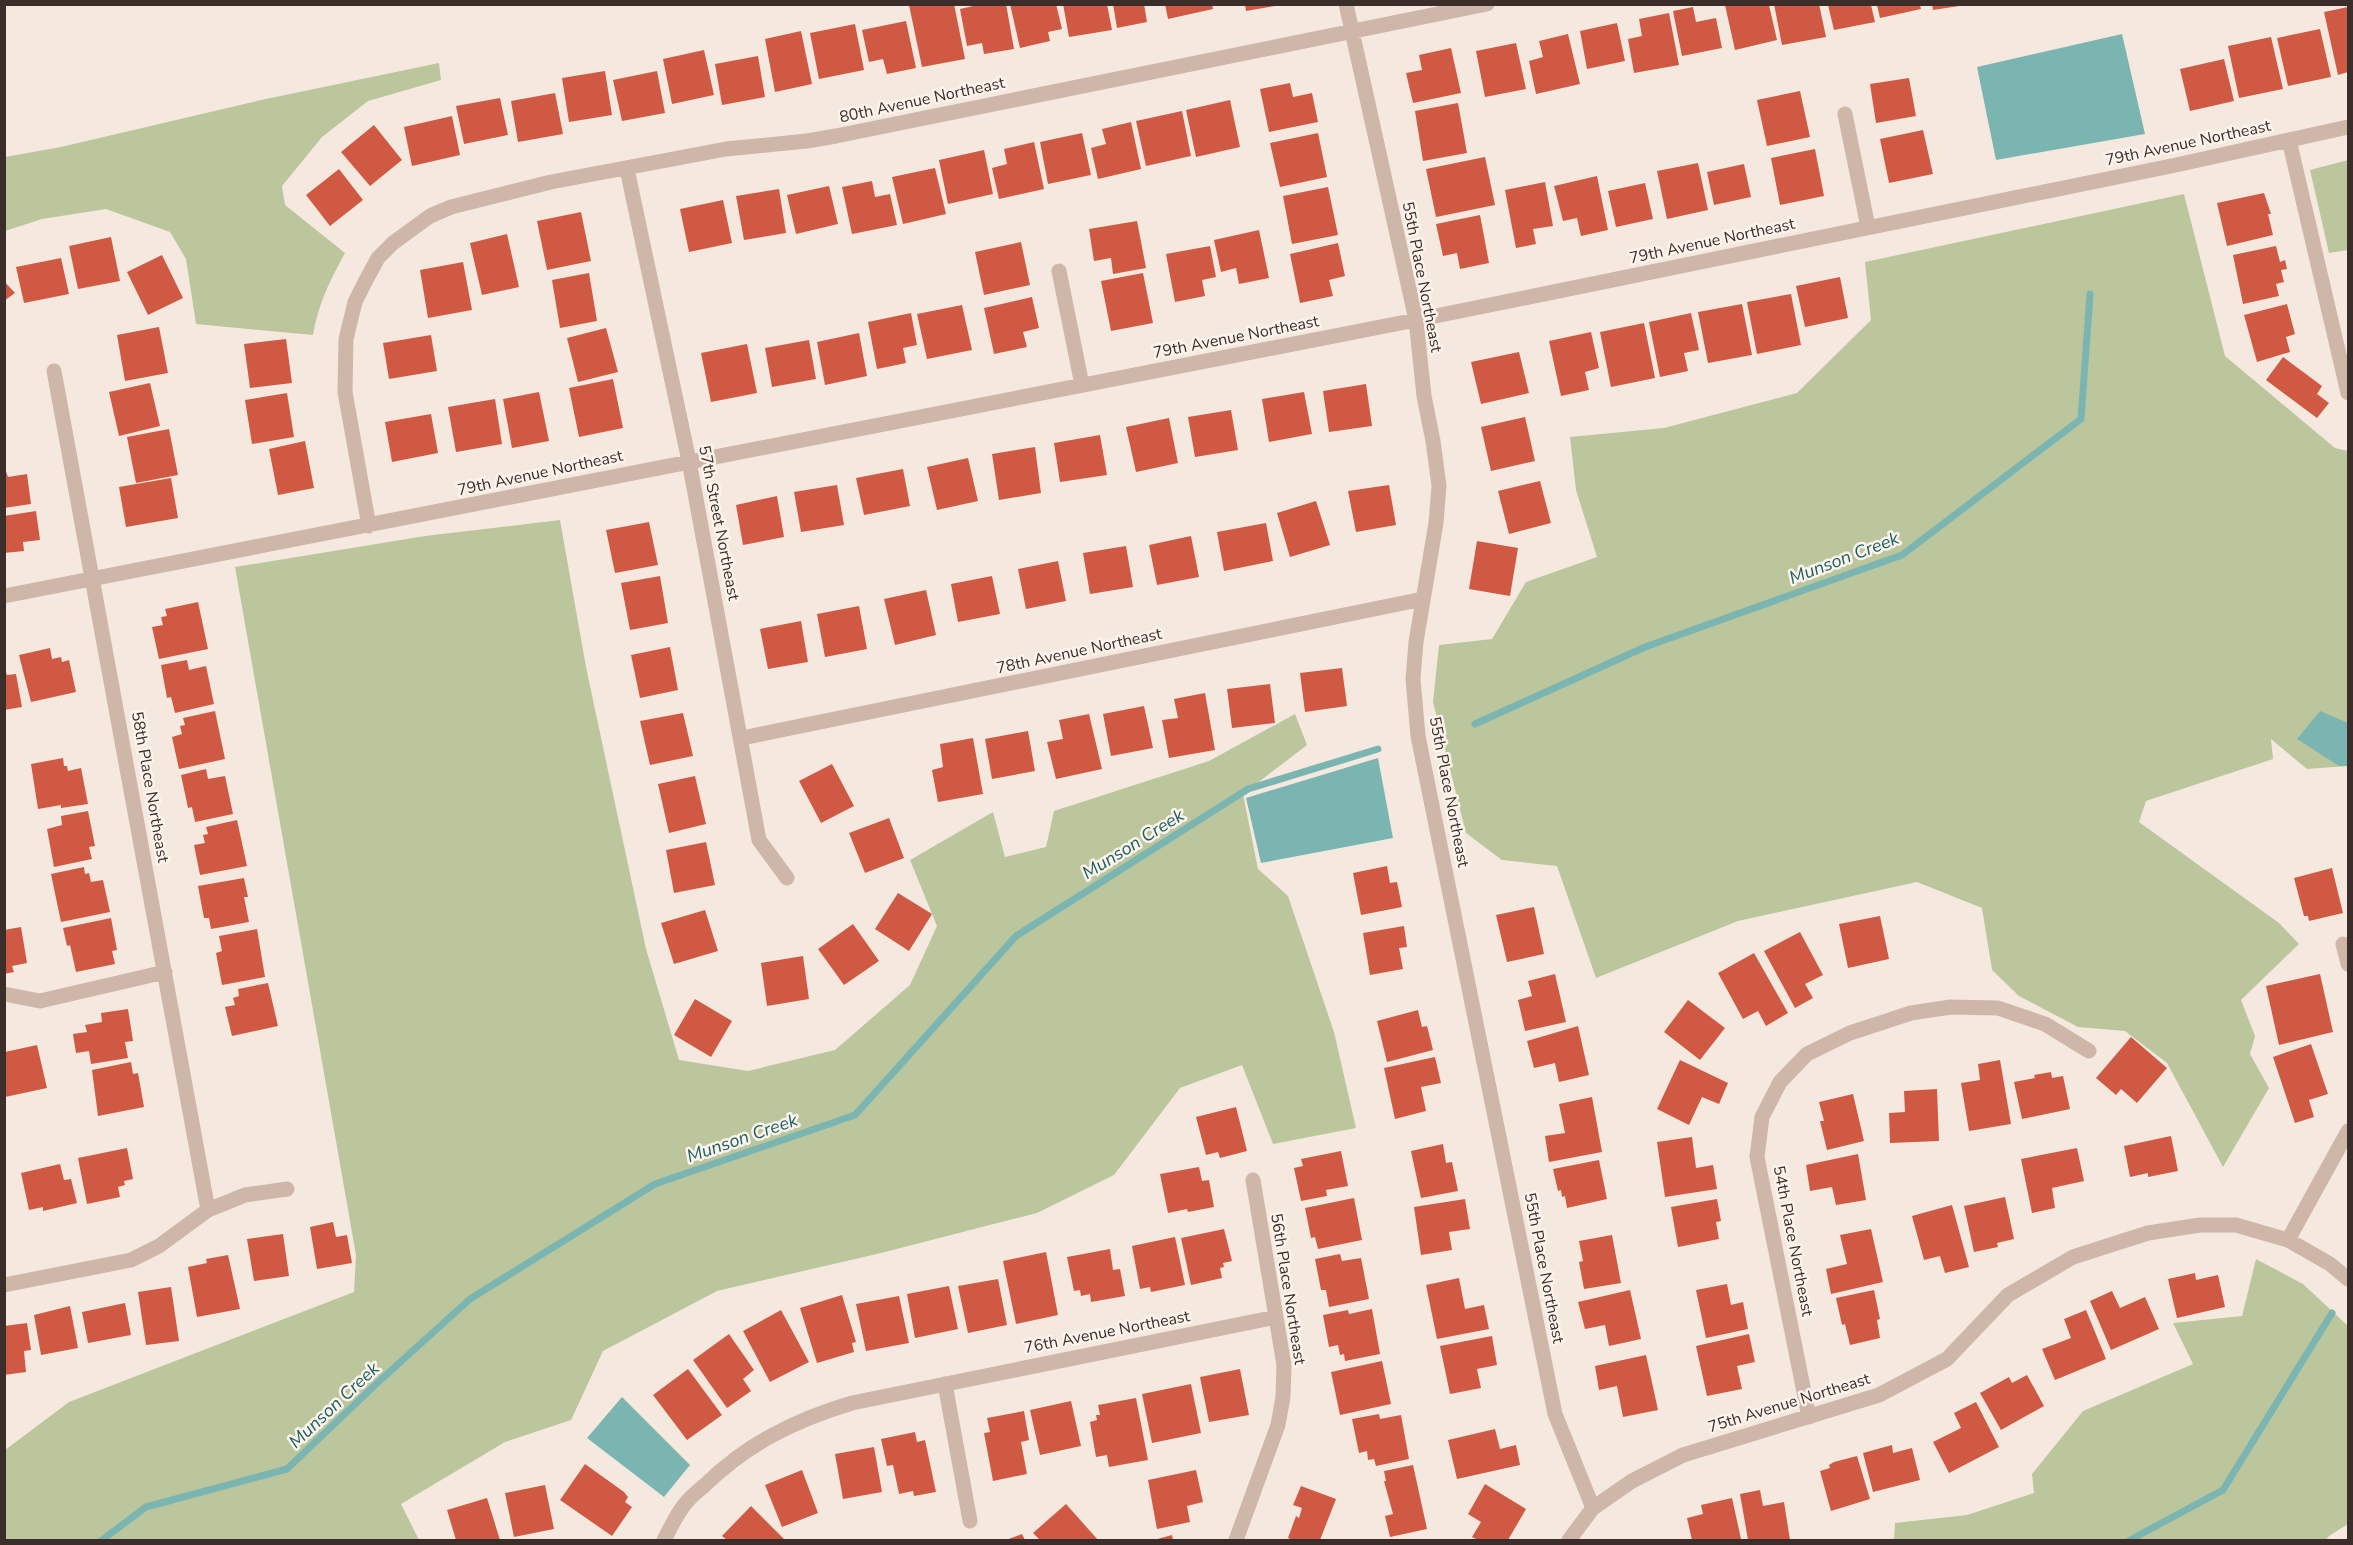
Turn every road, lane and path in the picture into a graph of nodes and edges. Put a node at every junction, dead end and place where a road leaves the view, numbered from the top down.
1 (1346, 4) edge
2 (1487, 4) edge
3 (1352, 31) junction
4 (1845, 114) dead end
5 (2349, 127) edge
6 (2289, 140) junction
7 (627, 169) junction
8 (1868, 227) junction
9 (1059, 271) dead end
10 (1416, 320) junction
11 (54, 371) dead end
12 (1082, 385) junction
13 (2348, 393) edge
14 (689, 461) junction
15 (369, 526) junction
16 (94, 579) junction
17 (4, 596) edge
18 (1423, 599) junction
19 (742, 738) junction
20 (787, 878) dead end
21 (2343, 944) dead end
22 (2349, 964) edge
23 (165, 972) junction
24 (4, 994) edge
25 (2089, 1051) dead end
26 (2349, 1131) edge
27 (1253, 1180) dead end
28 (287, 1189) dead end
29 (208, 1210) junction
30 (2288, 1240) junction
31 (2349, 1279) edge
32 (4, 1285) edge
33 (1276, 1317) junction
34 (945, 1384) junction
35 (1809, 1417) junction
36 (1593, 1508) junction
37 (970, 1521) dead end
38 (664, 1540) edge
39 (1236, 1540) edge
40 (1569, 1540) edge

1 - 3 street, 55th Place Northeast
2 - 3 street, 80th Avenue Northeast
3 - 7 street, 80th Avenue Northeast
3 - 10 street, 55th Place Northeast
4 - 8 street
5 - 6 street, 79th Avenue Northeast
6 - 8 street, 79th Avenue Northeast
6 - 13 street
7 - 14 street, 57th Street Northeast
7 - 15 street, 80th Avenue Northeast
8 - 10 street, 79th Avenue Northeast
9 - 12 street
10 - 12 street, 79th Avenue Northeast
10 - 18 street, 55th Place Northeast
11 - 16 street, 58th Place Northeast
12 - 14 street, 79th Avenue Northeast
14 - 15 street, 79th Avenue Northeast
14 - 19 street, 57th Street Northeast
15 - 16 street, 79th Avenue Northeast
16 - 17 street, 79th Avenue Northeast
16 - 23 street, 58th Place Northeast
18 - 19 street, 78th Avenue Northeast
18 - 36 street, 55th Place Northeast
19 - 20 street, 57th Street Northeast
21 - 22 street
23 - 24 street
23 - 29 street, 58th Place Northeast
25 - 35 street, 54th Place Northeast
26 - 30 street
27 - 33 street, 56th Place Northeast
28 - 29 street
29 - 32 street
30 - 31 street, 75th Avenue Northeast
30 - 35 street, 75th Avenue Northeast
33 - 34 street, 76th Avenue Northeast
33 - 39 street, 56th Place Northeast
34 - 37 street
34 - 38 street, 76th Avenue Northeast
35 - 36 street, 75th Avenue Northeast
36 - 40 street, 75th Avenue Northeast

